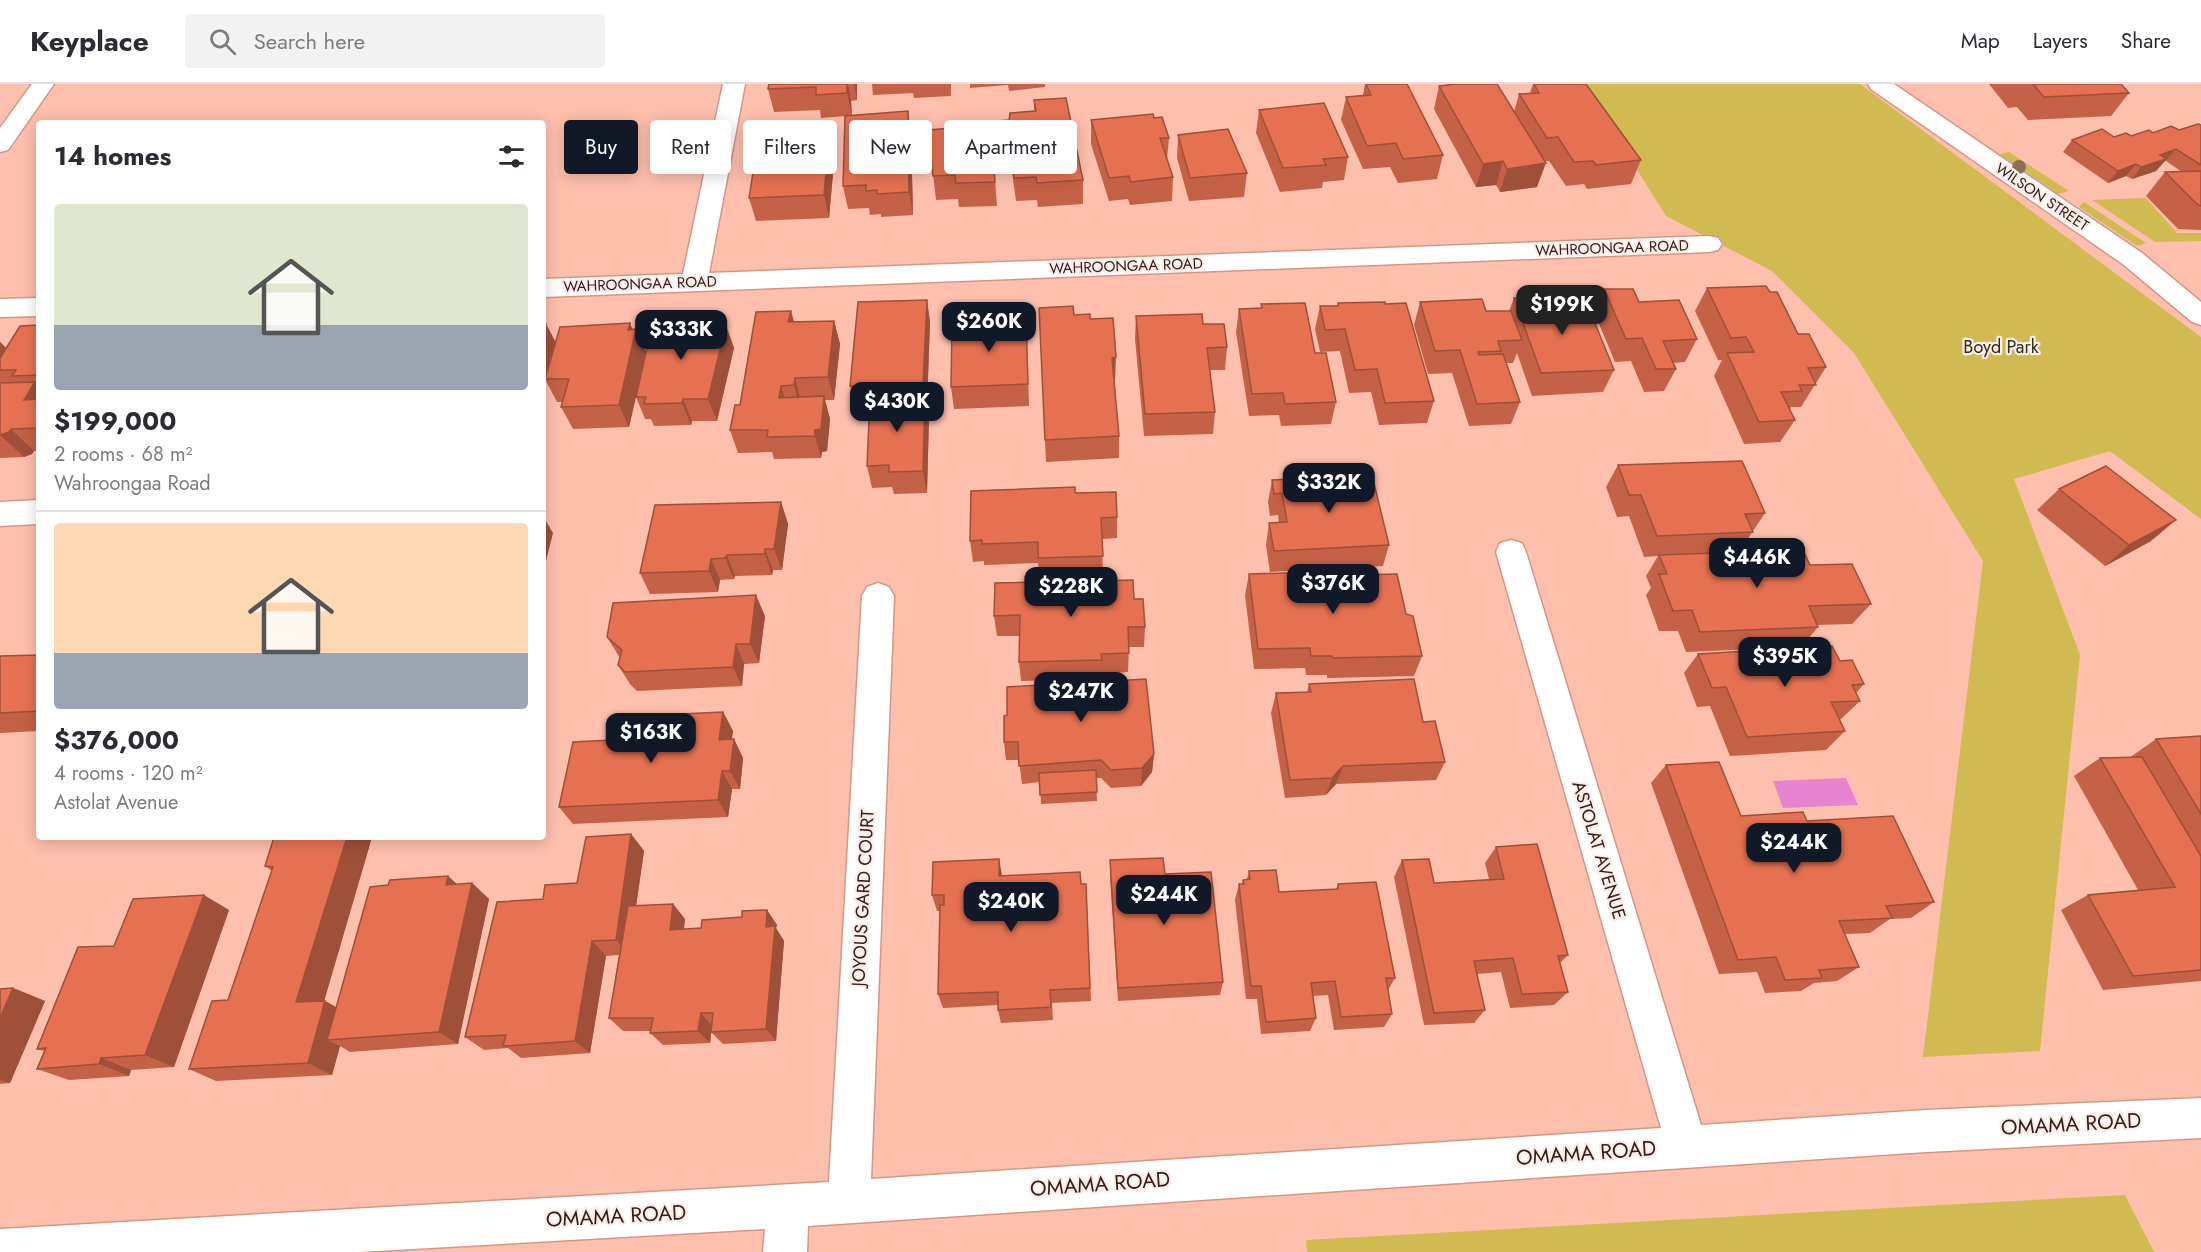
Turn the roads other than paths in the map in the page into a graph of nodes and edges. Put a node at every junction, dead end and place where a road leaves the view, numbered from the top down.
1 (43, 84) edge
2 (734, 84) edge
3 (1879, 84) edge
4 (0, 145) edge
5 (1709, 244) dead end
6 (694, 282) junction
7 (546, 288) edge
8 (36, 307) edge
9 (0, 308) edge
10 (2201, 316) edge
11 (36, 512) edge
12 (0, 514) edge
13 (1511, 552) dead end
14 (878, 596) dead end
15 (2201, 1118) edge
16 (1687, 1147) junction
17 (849, 1200) junction
18 (788, 1206) junction
19 (0, 1251) edge
20 (785, 1252) edge

1 - 4 street
2 - 6 street
3 - 10 street, WILSON STREET
5 - 6 street, WAHROONGAA ROAD
6 - 7 street, WAHROONGAA ROAD
8 - 9 street
11 - 12 street
13 - 16 street, ASTOLAT AVENUE
14 - 17 street, JOYOUS GARD COURT
15 - 16 street, OMAMA ROAD
16 - 17 street, OMAMA ROAD
17 - 18 street, OMAMA ROAD
18 - 19 street, OMAMA ROAD
18 - 20 street

